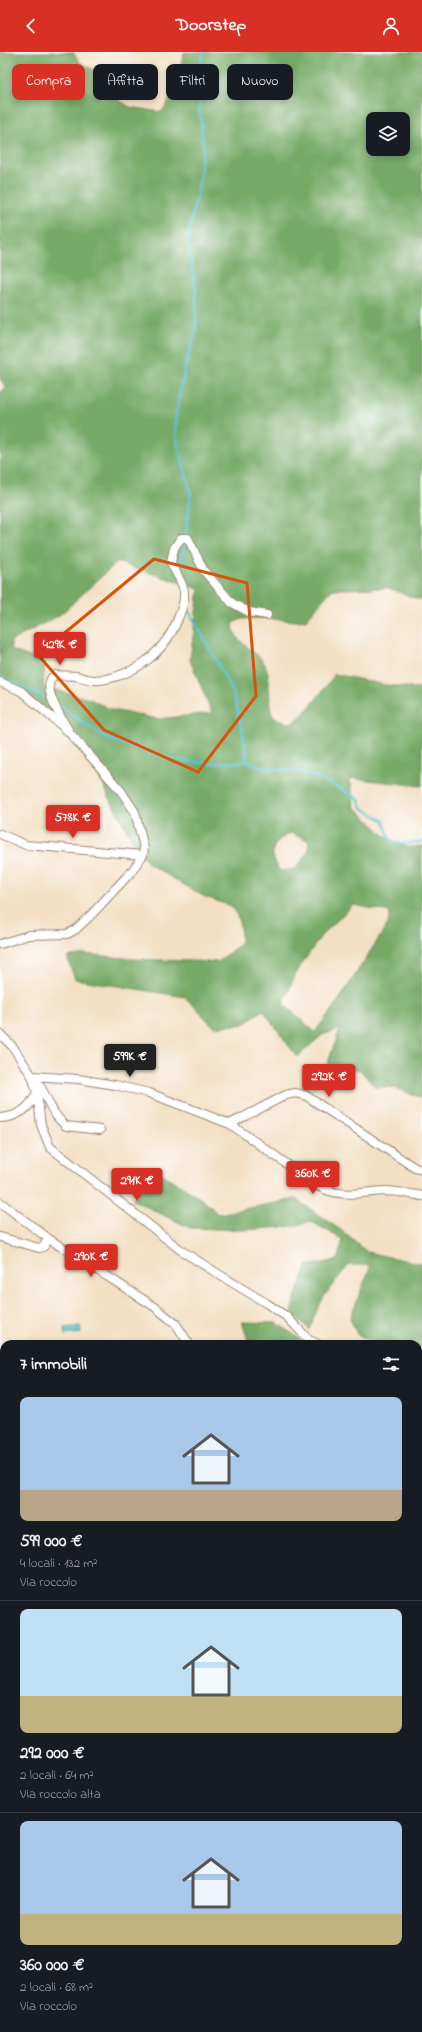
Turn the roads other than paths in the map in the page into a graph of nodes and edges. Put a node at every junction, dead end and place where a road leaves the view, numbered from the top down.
1 (267, 615) dead end
2 (0, 682) edge
3 (70, 733) junction
4 (0, 834) edge
5 (143, 855) junction
6 (0, 944) edge
7 (0, 1034) edge
8 (32, 1076) junction
9 (37, 1092) junction
10 (0, 1118) edge
11 (230, 1124) junction
12 (100, 1130) dead end
13 (422, 1170) edge
14 (422, 1196) edge
15 (0, 1202) edge
16 (0, 1237) edge
17 (49, 1239) junction
18 (186, 1340) edge
19 (309, 1340) edge

1 - 3 street
2 - 3 street
3 - 5 street
4 - 5 street
5 - 6 street
7 - 8 street
8 - 9 street
8 - 11 street
8 - 12 street
9 - 10 street
9 - 19 street
11 - 13 street
11 - 14 street
15 - 17 street
16 - 17 street
17 - 18 street

